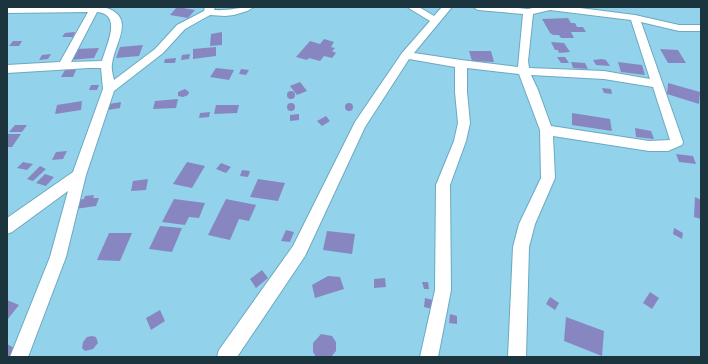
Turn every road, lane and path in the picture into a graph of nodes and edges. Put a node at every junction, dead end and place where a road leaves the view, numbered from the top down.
1 (250, 7) edge
2 (412, 7) edge
3 (447, 7) edge
4 (478, 7) edge
5 (550, 7) edge
6 (94, 9) junction
7 (7, 10) edge
8 (209, 10) edge
9 (528, 12) junction
10 (635, 18) junction
11 (435, 20) junction
12 (701, 28) edge
13 (406, 55) junction
14 (461, 64) junction
15 (106, 65) junction
16 (62, 66) junction
17 (7, 69) edge
18 (524, 71) junction
19 (656, 84) junction
20 (109, 89) junction
21 (546, 130) junction
22 (79, 175) junction
23 (7, 227) edge
24 (19, 357) edge
25 (226, 357) edge
26 (429, 357) edge
27 (517, 357) edge

1 - 8 street
2 - 11 street
3 - 11 street
4 - 9 street
5 - 9 street
5 - 10 street
6 - 7 street
6 - 15 street
6 - 16 street
8 - 20 street
9 - 18 street
10 - 12 street
10 - 19 street
11 - 13 street
13 - 14 street
13 - 25 street
14 - 18 street
14 - 26 street
15 - 16 street
15 - 20 street
16 - 17 street
18 - 19 street
18 - 21 street
19 - 21 street
20 - 22 street
21 - 27 street
22 - 23 street
22 - 24 street

